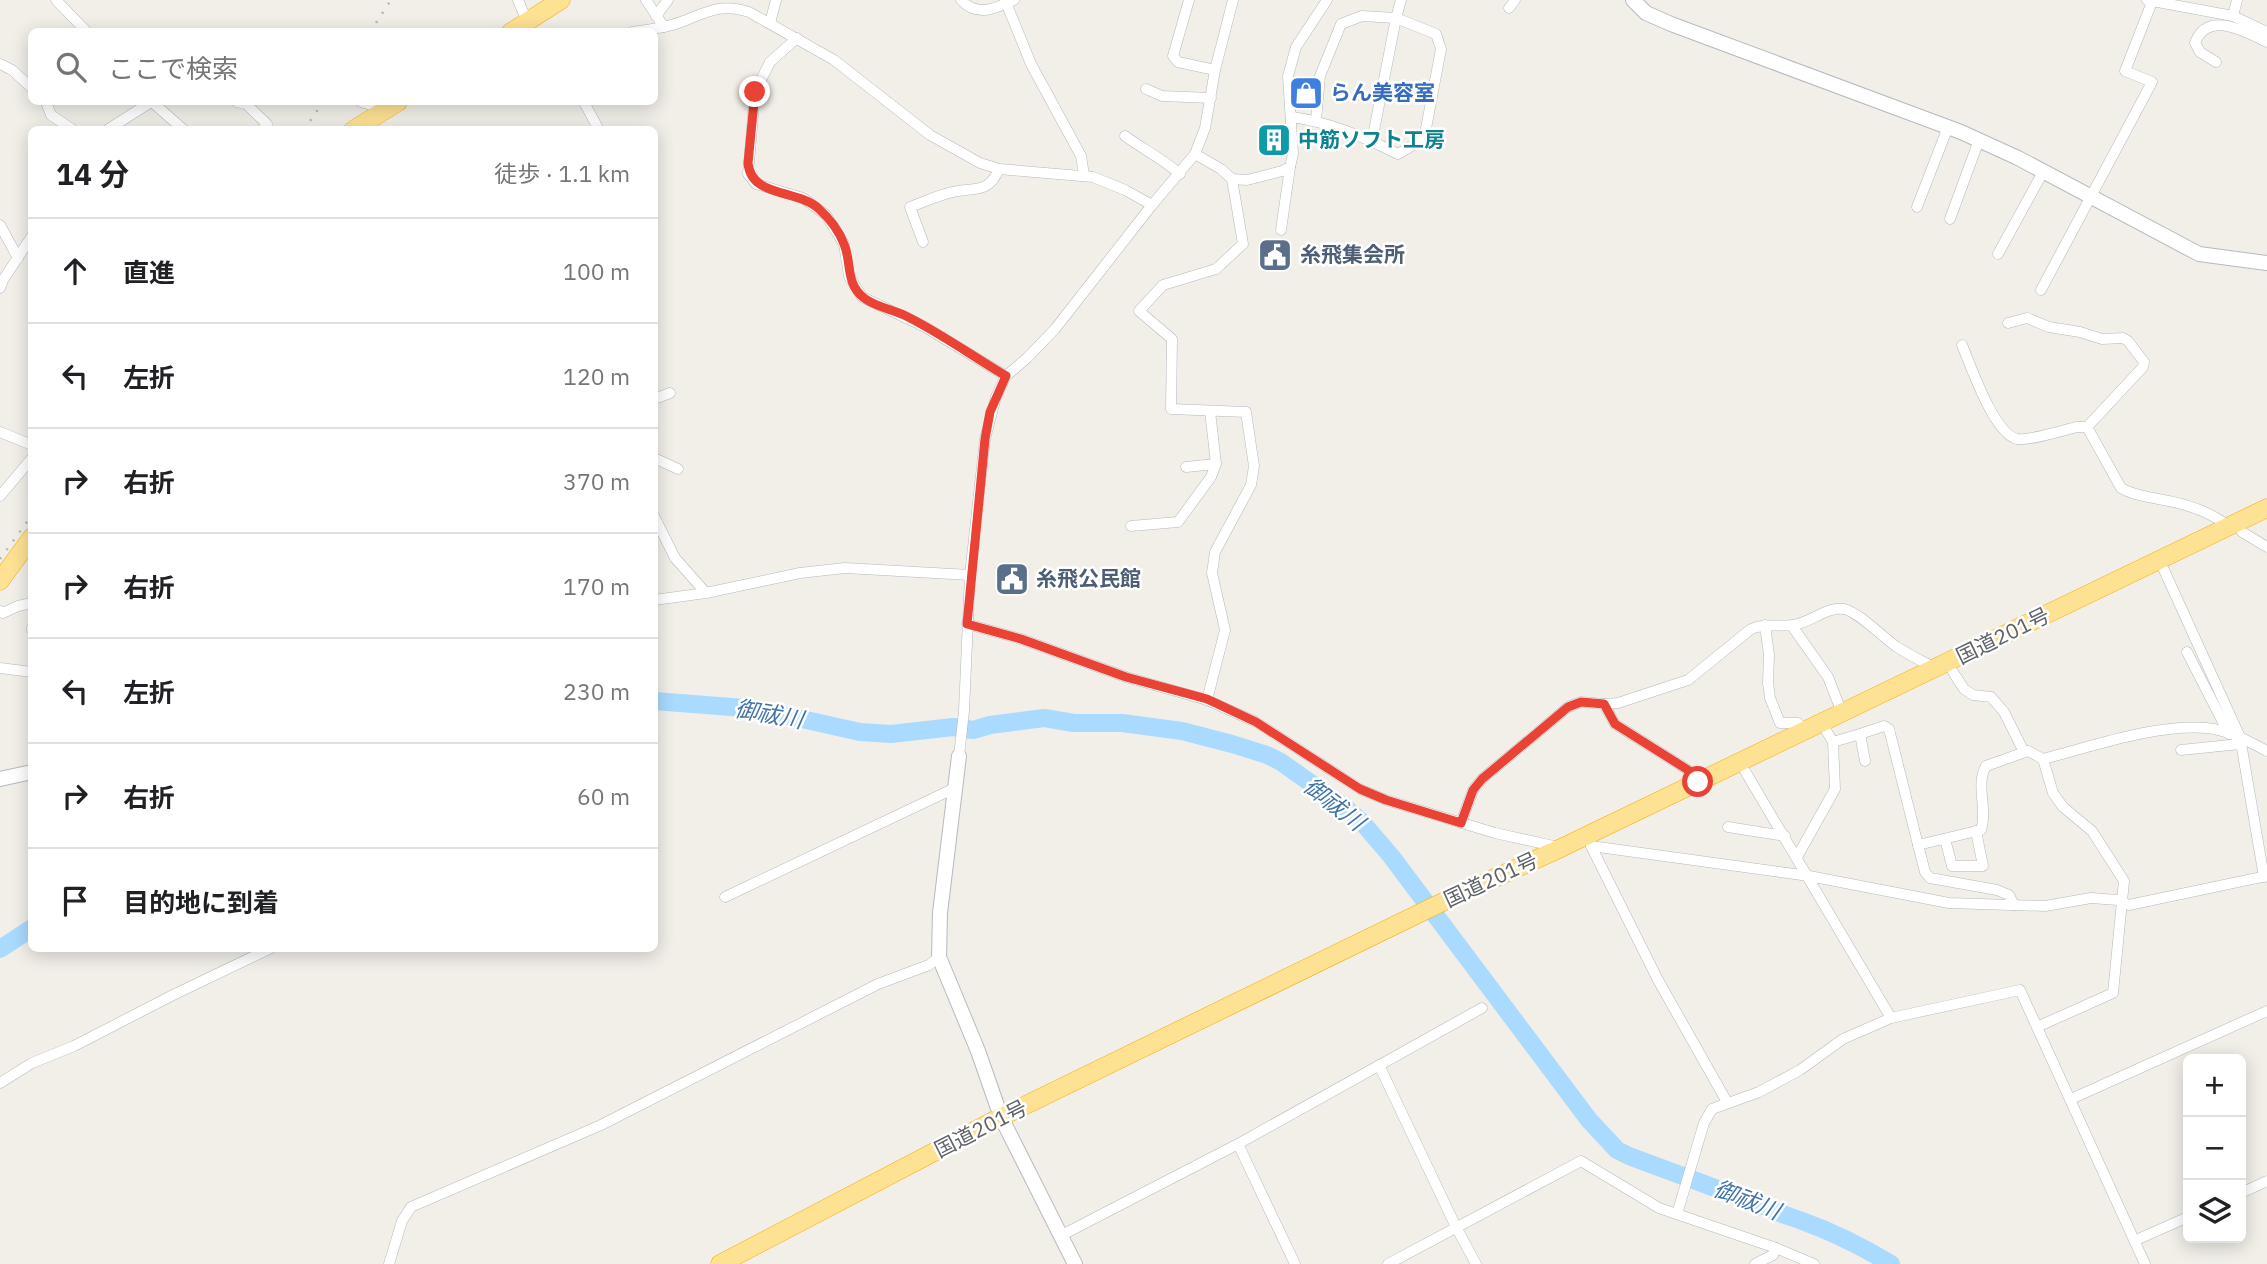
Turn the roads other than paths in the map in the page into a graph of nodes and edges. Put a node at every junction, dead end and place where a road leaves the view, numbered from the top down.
1 (56, 0) edge
2 (518, 0) edge
3 (561, 0) edge
4 (646, 0) edge
5 (668, 0) edge
6 (776, 0) edge
7 (961, 0) edge
8 (1189, 0) edge
9 (1233, 0) edge
10 (1327, 0) edge
11 (1401, 0) edge
12 (1633, 0) edge
13 (2237, 0) edge
14 (1008, 1) edge
15 (2149, 1) edge
16 (727, 4) edge
17 (656, 16) junction
18 (2233, 16) junction
19 (1396, 18) junction
20 (770, 23) junction
21 (521, 27) edge
22 (664, 27) junction
23 (83, 28) edge
24 (658, 28) edge
25 (2267, 32) edge
26 (797, 38) junction
27 (2267, 42) edge
28 (2216, 62) dead end
29 (0, 64) edge
30 (1215, 70) junction
31 (28, 84) edge
32 (1146, 89) dead end
33 (1212, 98) junction
34 (47, 105) edge
35 (146, 105) edge
36 (155, 105) edge
37 (247, 105) edge
38 (392, 105) edge
39 (586, 105) edge
40 (1292, 117) junction
41 (1315, 120) junction
42 (67, 126) edge
43 (113, 126) edge
44 (179, 126) edge
45 (265, 126) edge
46 (364, 126) edge
47 (597, 126) edge
48 (1948, 127) junction
49 (1125, 136) dead end
50 (1979, 140) junction
51 (1372, 141) junction
52 (1195, 154) junction
53 (1290, 167) junction
54 (999, 169) junction
55 (2043, 172) junction
56 (1180, 174) junction
57 (1084, 175) junction
58 (1233, 179) junction
59 (2091, 197) junction
60 (1152, 205) junction
61 (1917, 206) dead end
62 (1950, 219) dead end
63 (0, 225) edge
64 (1281, 230) dead end
65 (28, 242) edge
66 (923, 242) dead end
67 (1998, 254) dead end
68 (18, 258) junction
69 (2267, 263) edge
70 (0, 288) edge
71 (2041, 290) dead end
72 (2008, 323) dead end
73 (1962, 345) dead end
74 (1006, 376) junction
75 (670, 394) dead end
76 (658, 398) edge
77 (1210, 411) junction
78 (2087, 427) junction
79 (0, 432) edge
80 (28, 443) edge
81 (658, 460) edge
82 (28, 462) edge
83 (1216, 464) junction
84 (1186, 467) dead end
85 (678, 469) dead end
86 (2, 491) edge
87 (2267, 508) edge
88 (2267, 520) edge
89 (658, 524) edge
90 (1131, 526) dead end
91 (2236, 530) junction
92 (28, 547) edge
93 (2267, 547) edge
94 (2164, 570) junction
95 (970, 575) junction
96 (0, 581) edge
97 (706, 593) junction
98 (658, 599) edge
99 (28, 604) edge
100 (0, 611) edge
101 (967, 624) junction
102 (1765, 625) junction
103 (1792, 626) junction
104 (2187, 652) dead end
105 (0, 668) edge
106 (1945, 670) junction
107 (28, 672) edge
108 (1207, 699) junction
109 (1604, 704) junction
110 (1842, 713) junction
111 (1805, 731) junction
112 (1860, 734) junction
113 (1830, 737) junction
114 (2236, 738) junction
115 (2181, 750) dead end
116 (2267, 751) edge
117 (2024, 752) junction
118 (959, 756) joint
119 (2043, 759) junction
120 (1865, 761) dead end
121 (1745, 771) junction
122 (28, 773) edge
123 (0, 779) edge
124 (1698, 782) junction
125 (955, 788) junction
126 (1461, 823) junction
127 (1728, 827) dead end
128 (1976, 831) junction
129 (1785, 836) junction
130 (1945, 839) junction
131 (1918, 845) junction
132 (1591, 846) junction
133 (1561, 848) junction
134 (1797, 857) junction
135 (1809, 876) junction
136 (2266, 876) edge
137 (725, 897) dead end
138 (1456, 901) junction
139 (2122, 902) junction
140 (2014, 905) junction
141 (263, 952) edge
142 (939, 957) junction
143 (1482, 1008) dead end
144 (2267, 1011) edge
145 (1891, 1018) junction
146 (2037, 1027) junction
147 (1379, 1065) junction
148 (0, 1083) edge
149 (2071, 1099) junction
150 (1727, 1102) junction
151 (1004, 1122) junction
152 (1238, 1144) junction
153 (2267, 1181) edge
154 (2246, 1191) edge
155 (1677, 1214) junction
156 (2183, 1219) edge
157 (1456, 1227) junction
158 (1062, 1235) junction
159 (2136, 1240) junction
160 (1776, 1248) junction
161 (389, 1264) edge
162 (720, 1264) edge
163 (746, 1264) edge
164 (1075, 1264) edge
165 (1295, 1264) edge
166 (1388, 1264) edge
167 (1476, 1264) edge
168 (1755, 1264) edge
169 (1814, 1264) edge
170 (2145, 1264) edge

1 - 23 street
2 - 21 street
3 - 21 highway
4 - 17 street
5 - 17 street
6 - 20 street
7 - 14 street
8 - 30 street
9 - 30 street
10 - 40 street
11 - 19 street
12 - 48 street
13 - 18 street
14 - 57 street
15 - 18 street
15 - 59 street
16 - 20 street
16 - 22 street
17 - 22 street
18 - 25 street
19 - 41 street
19 - 51 street
19 - 51 street
20 - 26 street
22 - 24 street
26 - 54 street
26 - 74 street
27 - 28 street
29 - 31 street
30 - 33 street
32 - 33 street
33 - 52 street
34 - 42 street
35 - 43 street
36 - 44 street
37 - 45 street
38 - 46 highway
39 - 47 street
40 - 41 street
40 - 53 street
41 - 51 street
48 - 50 street
48 - 61 street
49 - 56 street
50 - 55 street
50 - 62 street
52 - 56 street
52 - 58 street
53 - 58 street
53 - 64 street
54 - 57 street
54 - 66 street
55 - 59 street
55 - 67 street
56 - 60 street
57 - 60 street
58 - 77 street
59 - 69 street
59 - 71 street
60 - 74 street
63 - 68 street
65 - 68 street
68 - 70 street
72 - 78 street
73 - 78 street
74 - 95 street
75 - 76 street
77 - 83 street
77 - 108 street
78 - 91 street
79 - 80 street
81 - 85 street
82 - 86 street
83 - 84 street
83 - 90 street
87 - 91 highway, 国道201号
88 - 91 highway, 国道201号
89 - 97 street
91 - 93 street
91 - 94 highway, 国道201号
91 - 106 highway, 国道201号
92 - 96 highway
94 - 106 highway, 国道201号
94 - 114 street
95 - 97 street
95 - 101 street
97 - 98 street
99 - 100 street
101 - 108 street
101 - 118 street
102 - 103 street
102 - 109 street
102 - 111 street
103 - 106 street
103 - 110 street
104 - 114 street
105 - 107 street
106 - 110 highway, 国道201号
106 - 113 highway, 国道201号
106 - 117 street
108 - 126 street
109 - 124 street
109 - 126 street
110 - 111 highway, 国道201号
111 - 124 highway, 国道201号
112 - 113 street
112 - 120 street
112 - 131 street
113 - 121 highway, 国道201号
113 - 134 street
114 - 115 street
114 - 116 street
114 - 119 street
114 - 136 street
117 - 119 street
117 - 128 street
118 - 125 street
119 - 139 street
121 - 129 street
121 - 132 highway, 国道201号
122 - 123 street
124 - 133 highway, 国道201号
125 - 137 street
125 - 142 street
126 - 133 street
127 - 129 street
128 - 130 street
128 - 130 street
129 - 134 street
130 - 131 street
131 - 140 street
132 - 135 street
132 - 138 highway, 国道201号
132 - 150 street
133 - 138 highway, 国道201号
134 - 135 street
135 - 140 street
135 - 145 street
136 - 139 street
138 - 151 highway, 国道201号
139 - 140 street
139 - 146 street
141 - 148 street
142 - 151 street
142 - 161 street
143 - 147 street
144 - 149 street
145 - 146 street
145 - 150 street
146 - 149 street
147 - 152 street
147 - 157 street
149 - 159 street
150 - 155 street
151 - 158 street
151 - 162 highway, 国道201号
151 - 163 highway, 国道201号
152 - 158 street
152 - 165 street
153 - 154 street
155 - 157 street
155 - 160 street
156 - 159 street
157 - 166 street
157 - 167 street
158 - 164 street
159 - 170 street
160 - 168 street
160 - 169 street

